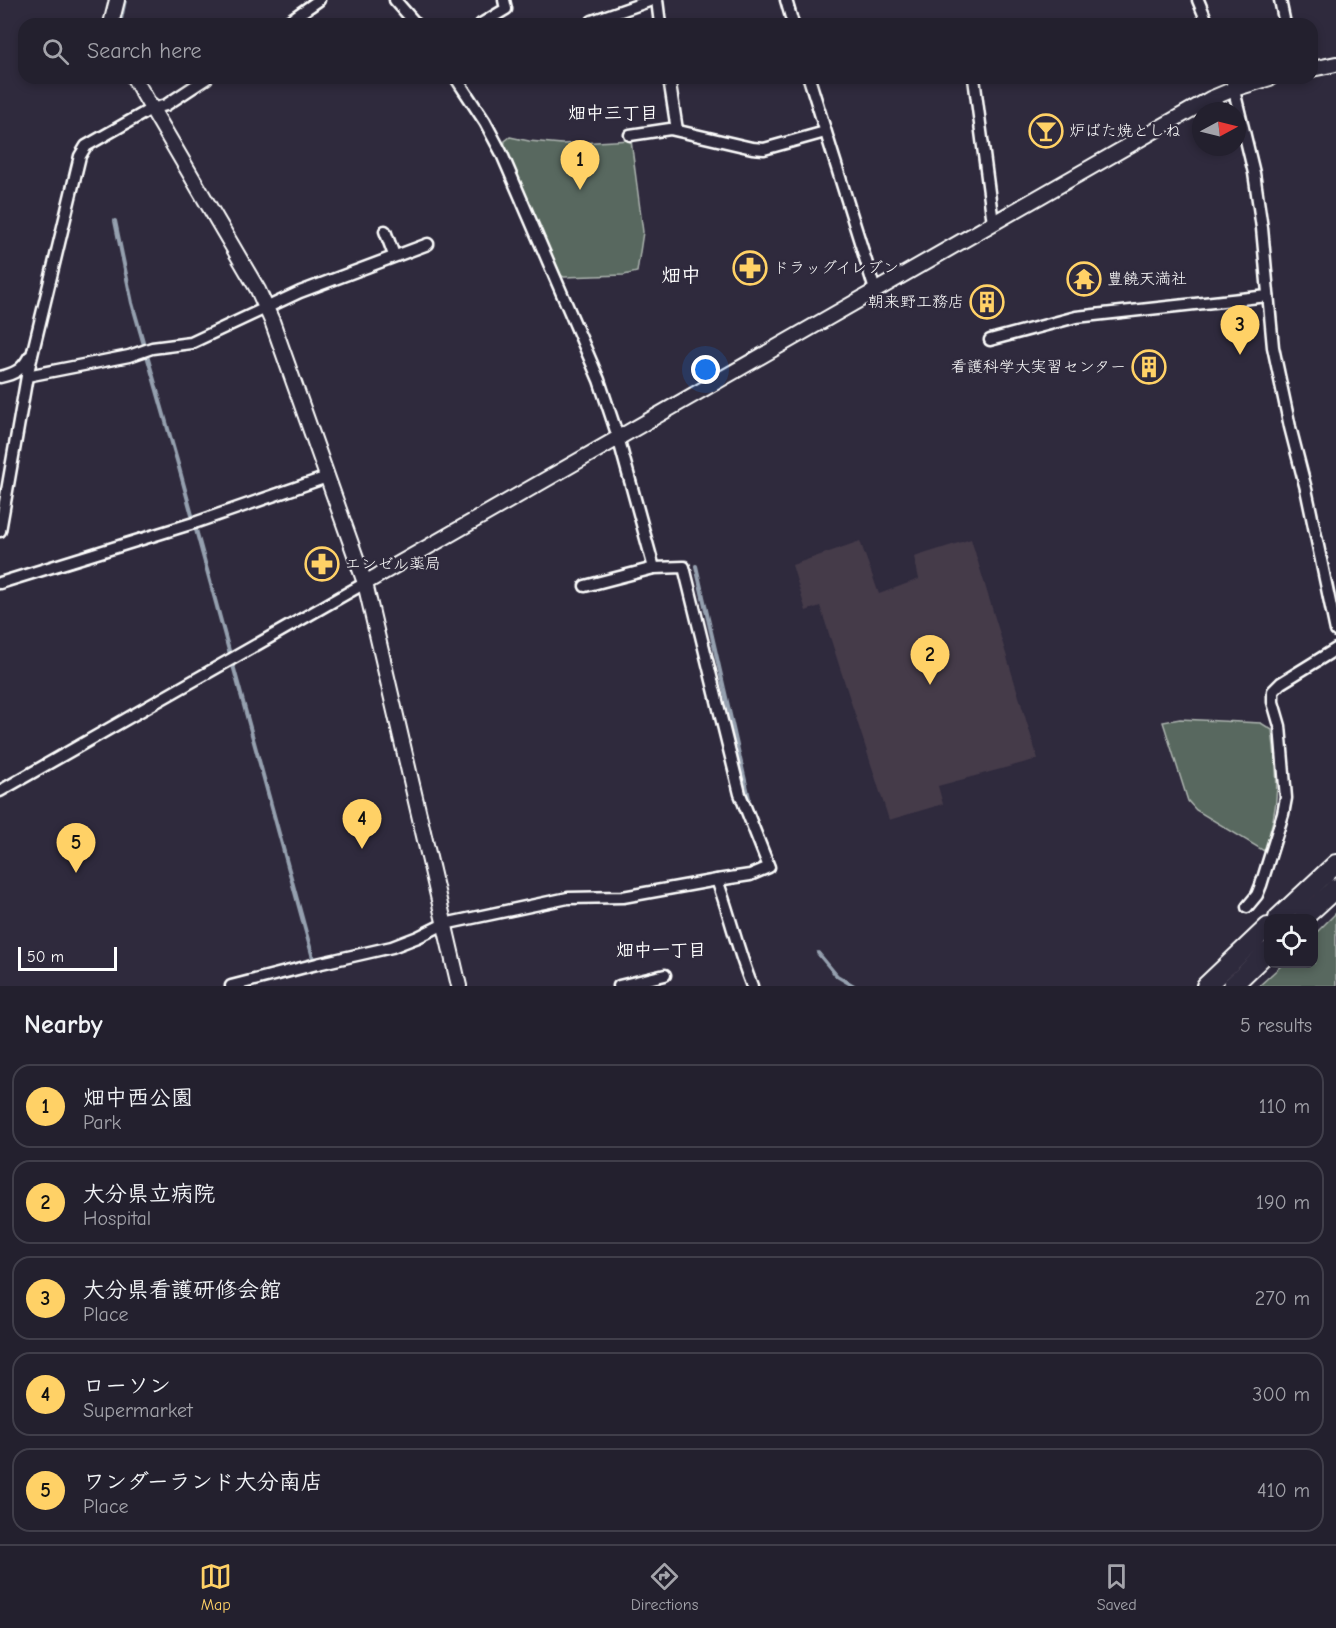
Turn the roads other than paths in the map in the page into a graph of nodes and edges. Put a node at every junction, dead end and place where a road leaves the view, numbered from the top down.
1 (117, 0) edge
2 (319, 0) edge
3 (395, 0) edge
4 (504, 0) edge
5 (652, 0) edge
6 (657, 0) edge
7 (786, 0) edge
8 (1198, 0) edge
9 (1280, 0) edge
10 (112, 18) edge
11 (294, 18) edge
12 (411, 18) edge
13 (491, 18) edge
14 (601, 18) edge
15 (659, 18) edge
16 (791, 18) edge
17 (1206, 18) edge
18 (1284, 18) edge
19 (1336, 64) edge
20 (1318, 68) edge
21 (137, 84) edge
22 (198, 84) edge
23 (460, 84) edge
24 (670, 84) edge
25 (811, 84) edge
26 (975, 84) edge
27 (1233, 84) edge
28 (151, 109) junction
29 (677, 130) junction
30 (825, 132) junction
31 (630, 135) dead end
32 (993, 223) junction
33 (385, 231) dead end
34 (428, 244) dead end
35 (394, 255) junction
36 (875, 290) junction
37 (1269, 296) junction
38 (267, 307) junction
39 (990, 340) dead end
40 (34, 346) junction
41 (27, 376) junction
42 (0, 377) edge
43 (618, 437) junction
44 (327, 477) junction
45 (0, 531) edge
46 (654, 568) junction
47 (0, 583) edge
48 (365, 583) junction
49 (585, 586) dead end
50 (1336, 631) edge
51 (1336, 649) edge
52 (0, 791) edge
53 (1336, 864) edge
54 (717, 880) junction
55 (1336, 888) edge
56 (1247, 907) dead end
57 (1282, 914) edge
58 (1307, 914) edge
59 (444, 924) junction
60 (1264, 932) edge
61 (1264, 956) edge
62 (665, 975) dead end
63 (231, 986) edge
64 (459, 986) edge
65 (619, 986) edge
66 (752, 986) edge
67 (1206, 986) edge
68 (1232, 986) edge

1 - 10 street
2 - 11 street
3 - 12 street
4 - 13 street
5 - 14 street
6 - 15 street
7 - 16 street
8 - 17 street
9 - 18 street
19 - 20 street
21 - 28 street
22 - 28 street
23 - 43 street
24 - 29 street
25 - 30 street
26 - 32 street
27 - 32 street
27 - 37 street
28 - 38 street
28 - 40 street
29 - 30 street
29 - 31 street
30 - 36 street
32 - 36 street
33 - 35 street
34 - 35 street
35 - 38 street
36 - 43 street
37 - 39 street
37 - 50 street
38 - 41 street
38 - 44 street
40 - 41 street
40 - 42 street
41 - 45 street
43 - 46 street
43 - 48 street
44 - 47 street
44 - 48 street
46 - 49 street
46 - 54 street
48 - 52 street
48 - 59 street
51 - 56 street
53 - 57 highway
54 - 59 street
54 - 66 street
55 - 58 highway
59 - 63 street
59 - 64 street
60 - 67 highway
61 - 68 highway
62 - 65 street

